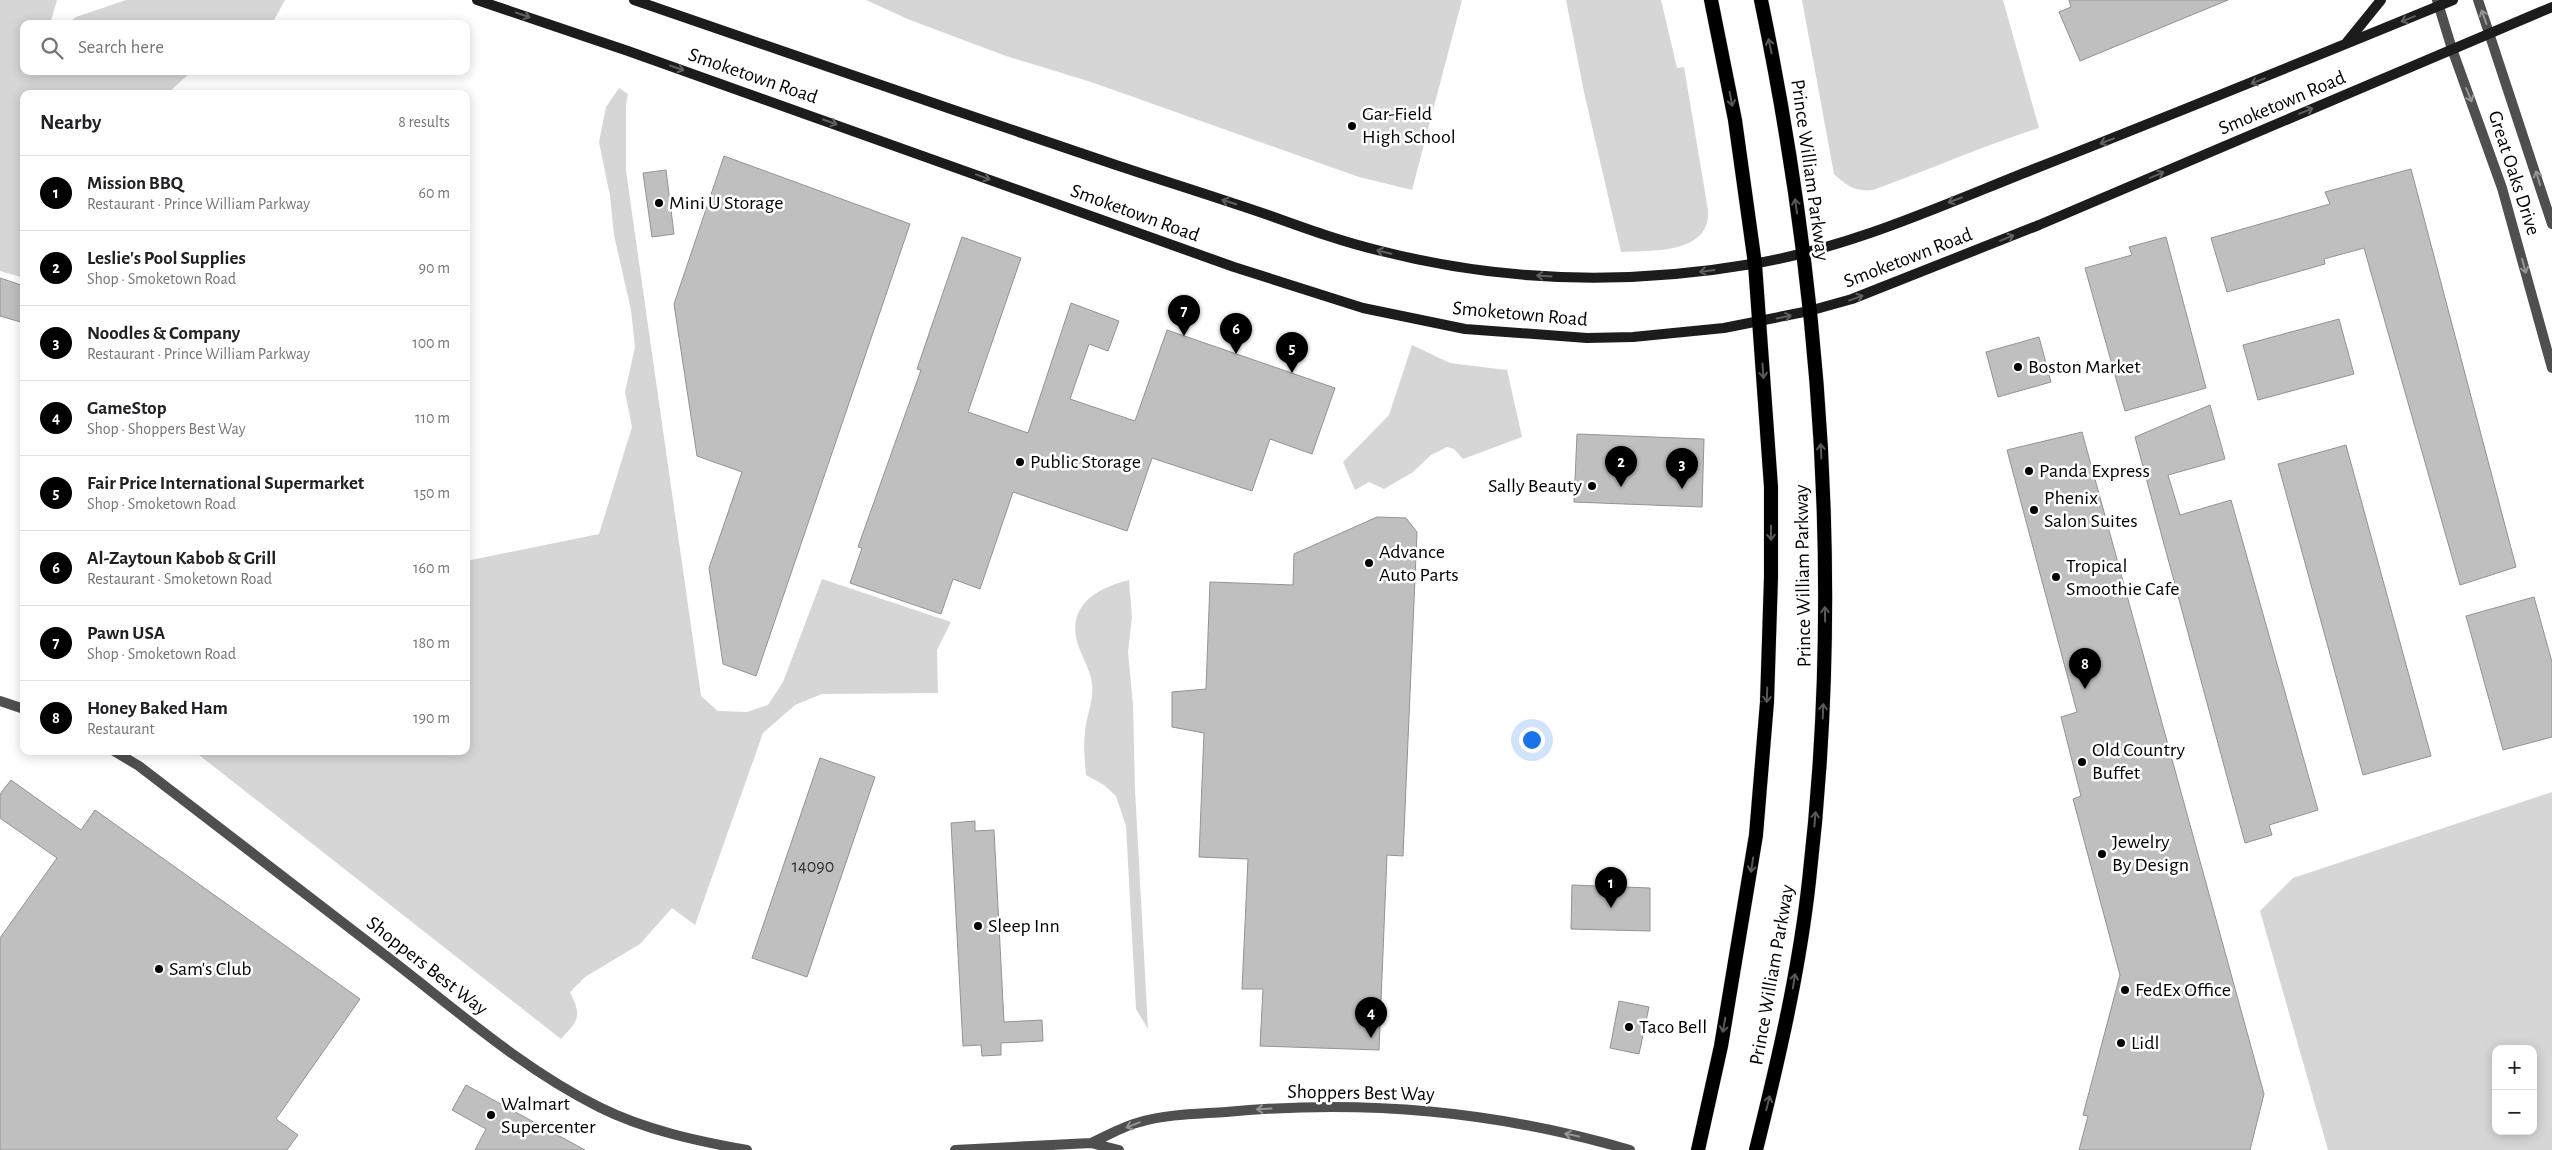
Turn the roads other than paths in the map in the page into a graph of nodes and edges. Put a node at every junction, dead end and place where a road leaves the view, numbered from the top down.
1 (477, 0) edge
2 (634, 0) edge
3 (1711, 0) edge
4 (1760, 0) edge
5 (2381, 0) edge
6 (2453, 0) edge
7 (2478, 0) edge
8 (2438, 3) edge
9 (2552, 7) edge
10 (2489, 34) junction
11 (2345, 45) junction
12 (2452, 49) junction
13 (2552, 224) edge
14 (1803, 254) junction
15 (1755, 264) junction
16 (1809, 311) junction
17 (1760, 322) junction
18 (2552, 368) edge
19 (0, 701) edge
20 (20, 708) edge
21 (121, 755) edge
22 (1091, 1143) junction
23 (747, 1150) edge
24 (954, 1150) edge
25 (1119, 1150) edge
26 (1630, 1150) edge
27 (1698, 1150) edge
28 (1756, 1150) edge

1 -> 17 main road, Smoketown Road
15 -> 2 main road, Smoketown Road
3 -> 15 highway, Prince William Parkway
14 -> 4 highway, Prince William Parkway
5 - 11 main road
6 - 8 main road, Smoketown Road
10 -> 7 street, Great Oaks Drive
8 -> 11 main road, Smoketown Road
8 - 12 street, Great Oaks Drive
9 - 10 main road, Smoketown Road
10 - 12 main road, Smoketown Road
13 -> 10 street, Great Oaks Drive
11 -> 14 main road, Smoketown Road
16 -> 12 main road, Smoketown Road
12 -> 18 street, Great Oaks Drive
14 - 15 main road, Smoketown Road
14 - 16 highway, Prince William Parkway
15 - 17 highway, Prince William Parkway
17 -> 16 main road, Smoketown Road
28 -> 16 highway, Prince William Parkway
17 -> 27 highway, Prince William Parkway
19 - 20 street
21 - 23 street, Shoppers Best Way
22 - 24 street, Shoppers Best Way
22 - 25 street, Shoppers Best Way
26 -> 22 street, Shoppers Best Way

